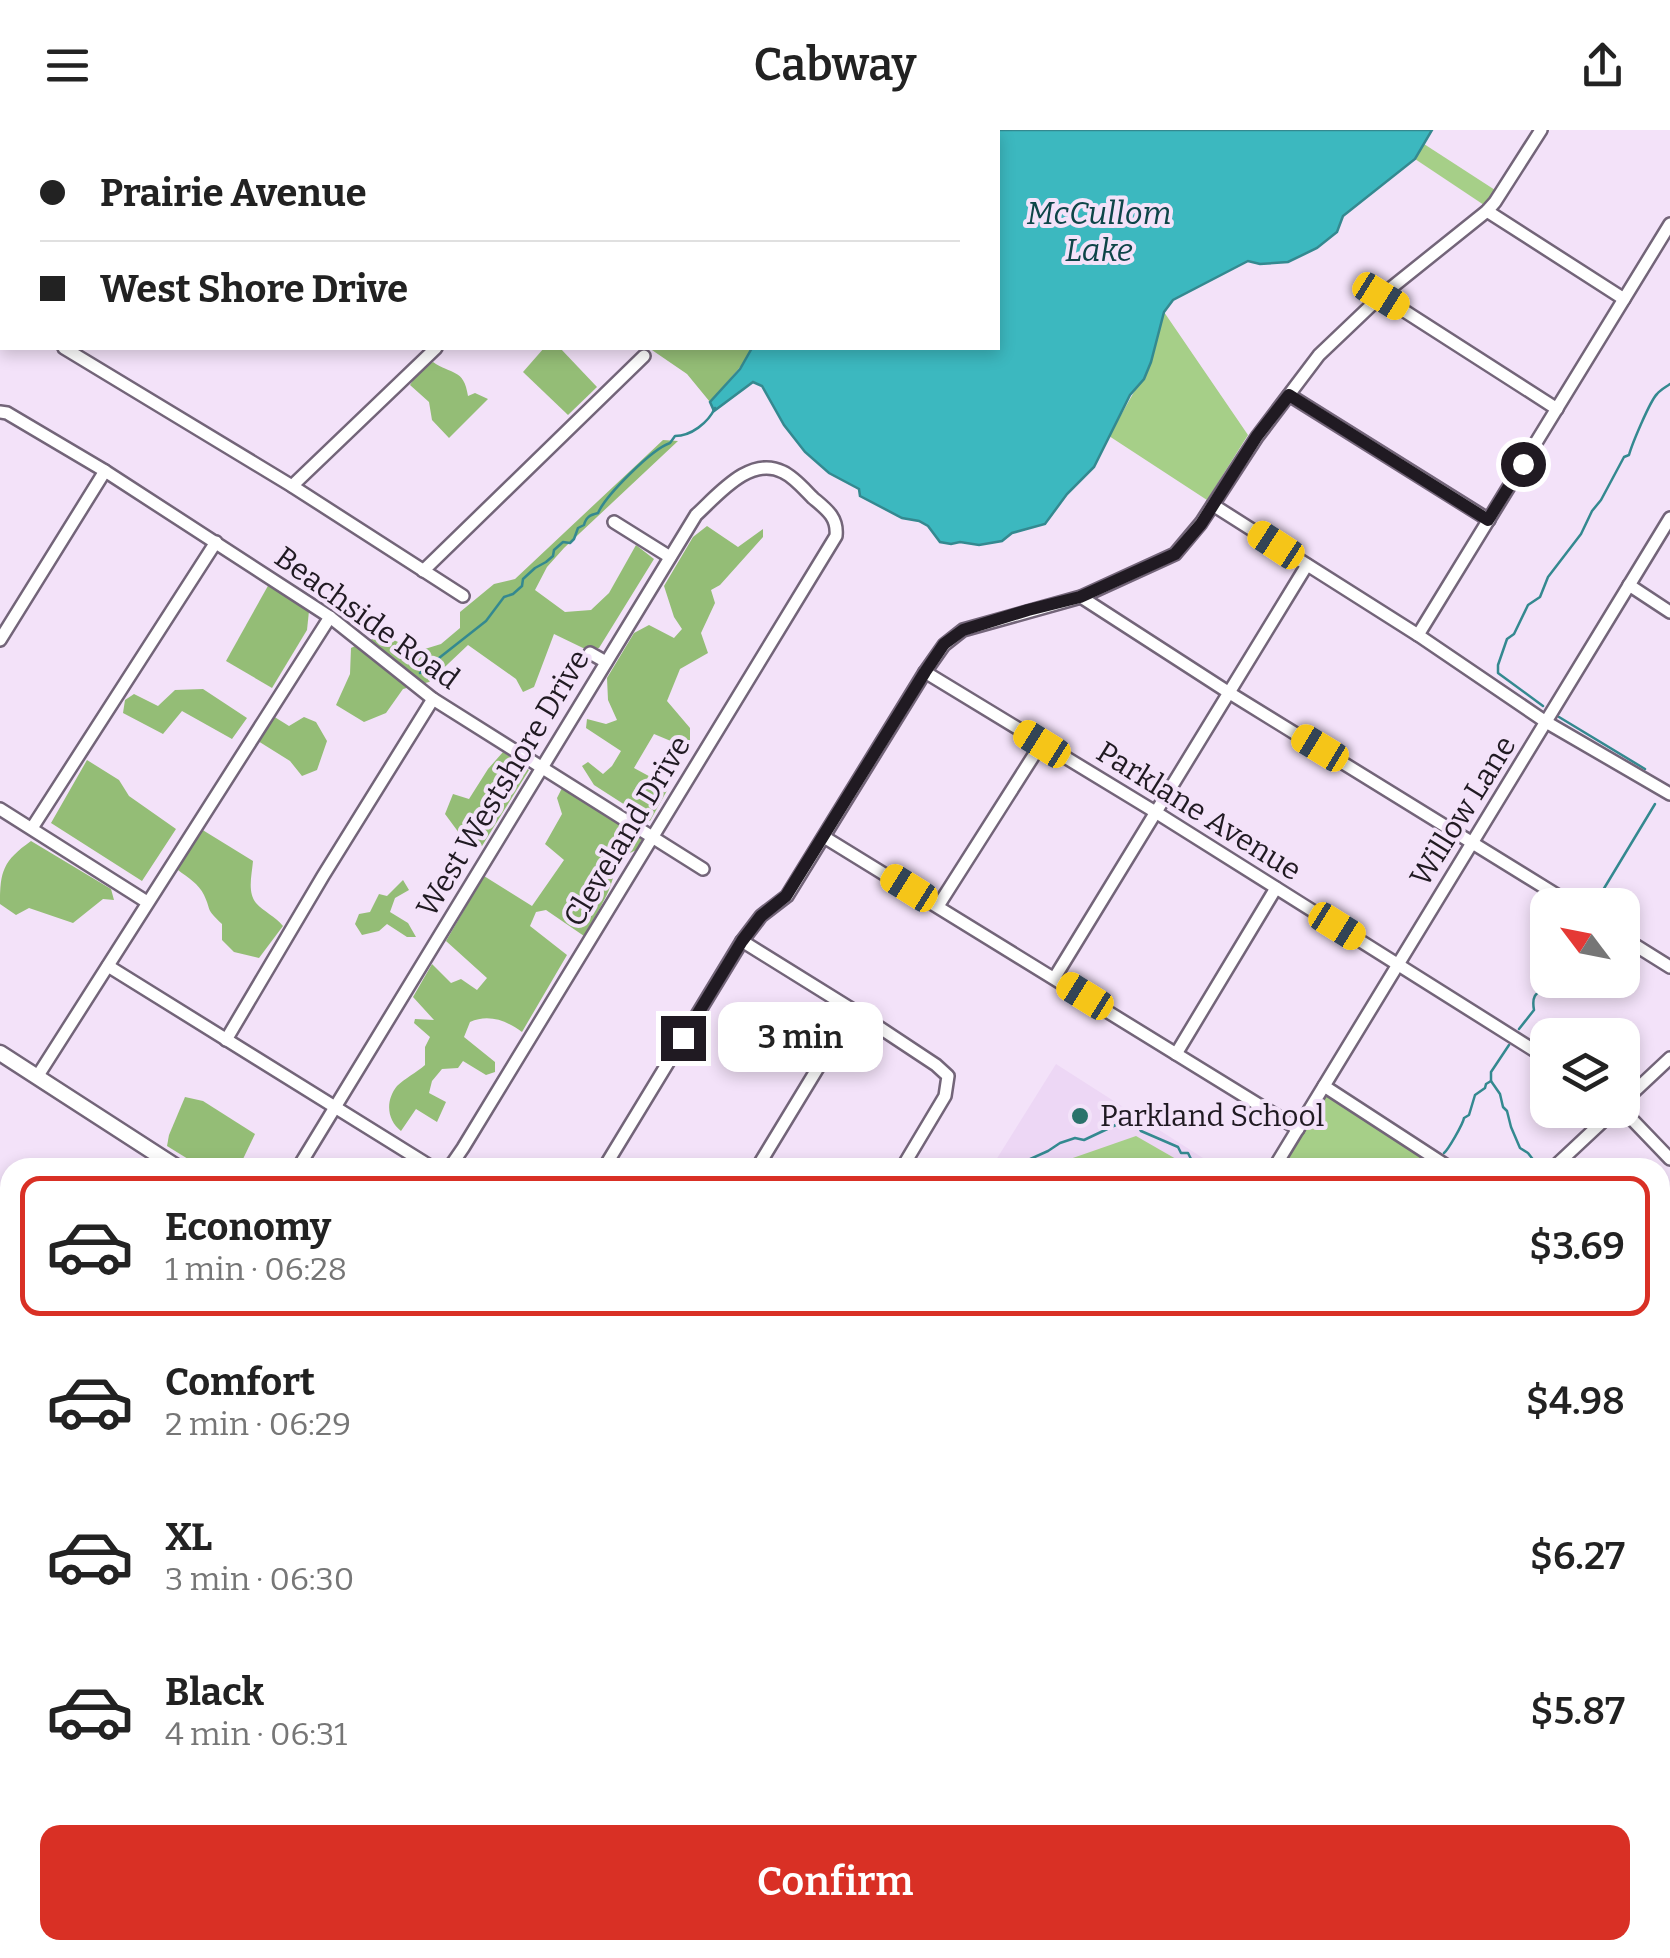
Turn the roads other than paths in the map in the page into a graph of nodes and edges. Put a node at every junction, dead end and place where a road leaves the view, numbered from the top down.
1 (1540, 130) edge
2 (1487, 211) junction
3 (1670, 224) edge
4 (1381, 296) junction
5 (1624, 299) junction
6 (67, 350) edge
7 (434, 350) edge
8 (644, 356) dead end
9 (1289, 395) junction
10 (1557, 409) junction
11 (0, 412) edge
12 (105, 471) junction
13 (292, 486) junction
14 (1214, 505) junction
15 (832, 514) joint
16 (1670, 518) edge
17 (1488, 520) junction
18 (614, 522) dead end
19 (216, 542) junction
20 (670, 558) junction
21 (1307, 565) junction
22 (424, 572) junction
23 (1628, 585) junction
24 (463, 596) dead end
25 (1080, 597) junction
26 (1670, 612) edge
27 (330, 617) junction
28 (1418, 635) junction
29 (0, 640) edge
30 (590, 652) dead end
31 (606, 662) junction
32 (925, 672) junction
33 (1228, 692) junction
34 (433, 699) junction
35 (1546, 722) junction
36 (1042, 744) junction
37 (542, 766) junction
38 (1670, 794) edge
39 (0, 809) edge
40 (1157, 813) junction
41 (32, 828) junction
42 (653, 836) junction
43 (824, 836) junction
44 (1473, 842) junction
45 (704, 868) dead end
46 (1276, 888) junction
47 (1546, 888) edge
48 (147, 902) junction
49 (938, 906) junction
50 (742, 941) junction
51 (1640, 948) edge
52 (1398, 964) junction
53 (108, 966) junction
54 (1670, 967) edge
55 (1055, 978) junction
56 (853, 1010) junction
57 (226, 1040) junction
58 (1530, 1048) edge
59 (0, 1053) edge
60 (1176, 1054) junction
61 (1670, 1058) edge
62 (38, 1077) junction
63 (1324, 1086) junction
64 (1640, 1088) edge
65 (336, 1108) junction
66 (1640, 1126) edge
67 (1596, 1128) edge
68 (1298, 1129) junction
69 (163, 1158) edge
70 (304, 1158) edge
71 (417, 1158) edge
72 (456, 1158) edge
73 (610, 1158) edge
74 (763, 1158) edge
75 (908, 1158) edge
76 (1280, 1158) edge
77 (1435, 1158) edge
78 (1564, 1158) edge
79 (1669, 1158) edge

1 - 2 street
2 - 4 street
2 - 5 street
3 - 5 street
4 - 9 street
4 - 10 street
5 - 10 street
6 - 13 street
7 - 13 street
8 - 22 street
9 - 14 street
9 - 17 street
10 - 17 street
11 - 12 street, Beachside Road
12 - 19 street, Beachside Road
12 - 29 street
13 - 22 street
14 - 21 street
14 - 25 street
15 - 20 street, West Westshore Drive
15 - 42 street, Cleveland Drive
16 - 23 street, Willow Lane
17 - 28 street
18 - 20 street
19 - 27 street, Beachside Road
19 - 41 street
20 - 31 street, West Westshore Drive
21 - 28 street
21 - 33 street
22 - 24 street
23 - 26 street
23 - 35 street, Willow Lane
25 - 32 street
25 - 33 street
27 - 34 street, Beachside Road
27 - 48 street
28 - 35 street
30 - 31 street
31 - 37 street, West Westshore Drive
32 - 36 street, Parklane Avenue
32 - 43 street
33 - 40 street
33 - 44 street
34 - 37 street, Beachside Road
34 - 57 street
35 - 38 street
35 - 44 street, Willow Lane
36 - 40 street, Parklane Avenue
36 - 49 street
37 - 42 street, Beachside Road
37 - 65 street, West Westshore Drive
39 - 41 street
40 - 46 street, Parklane Avenue
40 - 55 street
41 - 48 street
42 - 45 street, Beachside Road
42 - 72 street, Cleveland Drive
43 - 49 street
43 - 50 street
44 - 47 street
44 - 52 street, Willow Lane
46 - 52 street, Parklane Avenue
46 - 60 street
48 - 53 street
49 - 55 street
50 - 56 street
50 - 73 street
51 - 54 street
52 - 58 street, Parklane Avenue
52 - 63 street, Willow Lane
53 - 57 street
53 - 62 street
55 - 60 street
56 - 74 street
56 - 75 street
57 - 65 street
59 - 62 street
60 - 68 street
61 - 64 street
62 - 69 street
63 - 68 street, Willow Lane
63 - 77 street
65 - 70 street, West Westshore Drive
65 - 71 street
66 - 79 street
67 - 78 street
68 - 76 street, Willow Lane

